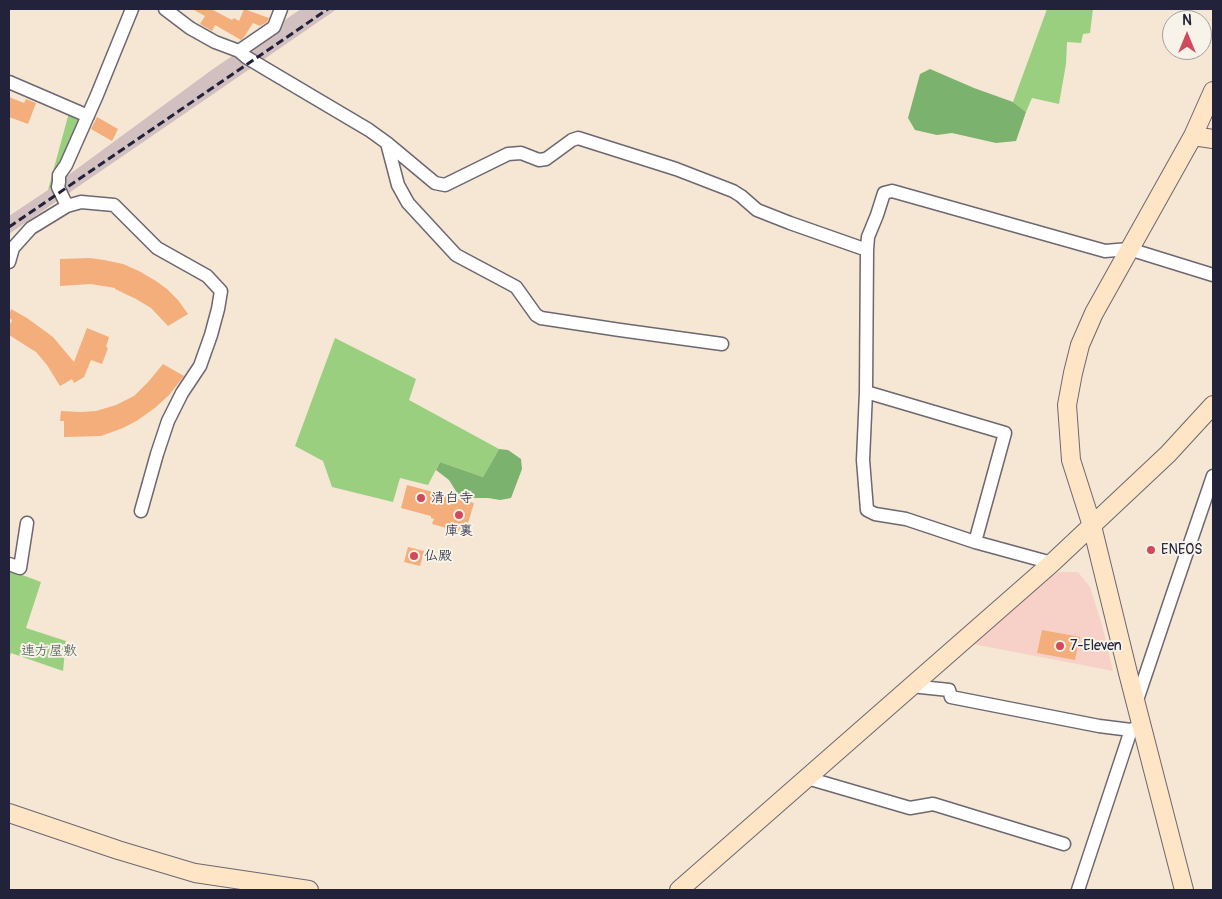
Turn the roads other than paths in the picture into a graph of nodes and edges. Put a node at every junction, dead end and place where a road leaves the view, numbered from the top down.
1 (132, 9) edge
2 (165, 9) edge
3 (281, 9) edge
4 (239, 51) junction
5 (9, 82) edge
6 (1213, 91) edge
7 (88, 116) junction
8 (1192, 136) junction
9 (1213, 140) edge
10 (387, 143) junction
11 (67, 206) junction
12 (1129, 249) junction
13 (867, 250) junction
14 (9, 262) edge
15 (1213, 274) edge
16 (722, 344) dead end
17 (866, 392) junction
18 (1213, 406) edge
19 (1213, 476) edge
20 (141, 511) dead end
21 (27, 524) dead end
22 (1092, 526) junction
23 (975, 542) junction
24 (1052, 563) junction
25 (9, 564) edge
26 (911, 686) junction
27 (1136, 703) junction
28 (1137, 728) junction
29 (807, 778) junction
30 (9, 813) edge
31 (1064, 844) dead end
32 (309, 890) edge
33 (679, 890) edge
34 (1078, 890) edge
35 (1184, 890) edge

1 - 7 street
2 - 4 street
3 - 4 street
4 - 10 street
5 - 7 street
6 - 8 street
7 - 11 street
8 - 9 street
8 - 12 street
10 - 13 street
10 - 16 street
11 - 14 street
11 - 20 street
12 - 13 street
12 - 15 street
12 - 22 street
13 - 17 street
17 - 23 street
17 - 23 street
18 - 22 street
19 - 27 street
21 - 25 street
22 - 24 street
22 - 27 street
23 - 24 street
24 - 26 street
26 - 28 street
26 - 29 street
27 - 28 street
28 - 34 street
28 - 35 street
29 - 31 street
29 - 33 street
30 - 32 street

